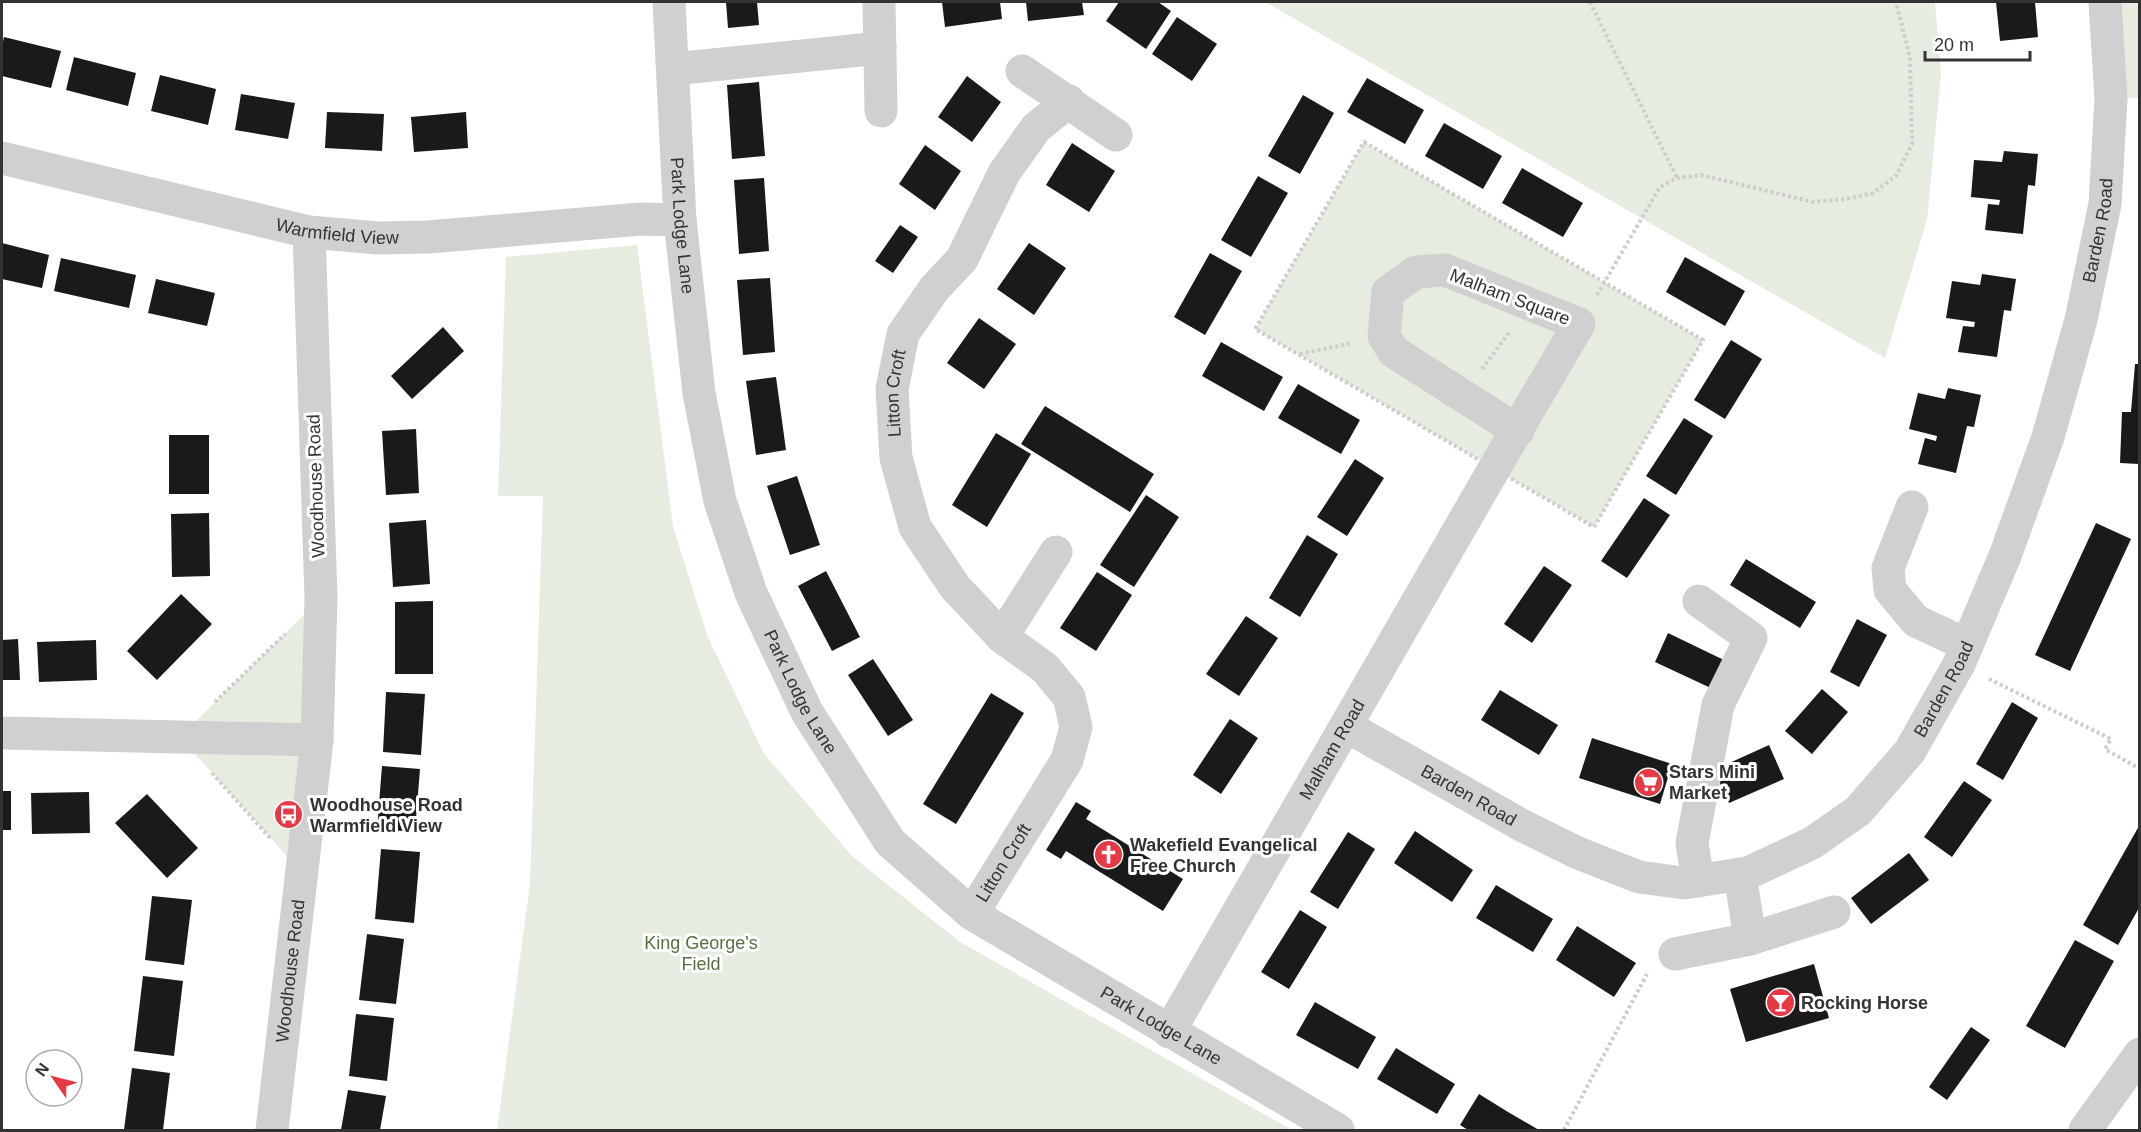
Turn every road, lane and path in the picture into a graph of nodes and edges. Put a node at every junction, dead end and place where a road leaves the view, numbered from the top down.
1 (669, 2) edge
2 (879, 2) edge
3 (1590, 2) edge
4 (1896, 2) edge
5 (2105, 2) edge
6 (880, 48) junction
7 (673, 69) junction
8 (1022, 71) dead end
9 (1069, 101) junction
10 (881, 111) dead end
11 (1116, 135) dead end
12 (2, 158) edge
13 (1677, 178) junction
14 (681, 220) junction
15 (309, 232) junction
16 (1604, 282) junction
17 (1530, 304) junction
18 (1579, 324) junction
19 (1384, 336) junction
20 (1299, 355) junction
21 (1462, 396) junction
22 (1518, 431) junction
23 (1494, 469) junction
24 (1912, 507) dead end
25 (1056, 552) dead end
26 (1700, 601) dead end
27 (1002, 638) junction
28 (1963, 655) junction
29 (1346, 726) junction
30 (5, 733) dead end
31 (317, 740) junction
32 (2139, 769) edge
33 (1740, 874) junction
34 (1698, 881) junction
35 (1834, 912) dead end
36 (972, 914) junction
37 (1750, 939) junction
38 (1662, 961) joint
39 (1169, 1032) junction
40 (2139, 1054) edge
41 (273, 1131) edge
42 (1338, 1131) edge
43 (1564, 1131) edge
44 (2085, 1131) edge

1 - 7 street, Park Lodge Lane
2 - 6 street
3 - 13 path
4 - 13 path
5 - 28 street, Barden Road
6 - 7 street
6 - 10 street
7 - 14 street, Park Lodge Lane
8 - 9 street
9 - 11 street
9 - 27 street, Litton Croft
12 - 15 street, Warmfield View
13 - 16 path
14 - 15 street, Warmfield View
14 - 36 street, Park Lodge Lane
15 - 31 street, Woodhouse Road
16 - 18 path
16 - 20 path
16 - 23 path
17 - 18 street, Malham Square
17 - 19 street, Malham Square
17 - 21 path
18 - 22 street, Malham Square
19 - 20 path
19 - 21 street
20 - 23 path
21 - 22 street
22 - 23 street, Malham Square
23 - 29 street, Malham Road
24 - 28 street
25 - 27 street
26 - 34 street
27 - 36 street, Litton Croft
28 - 32 path
28 - 33 street, Barden Road
29 - 34 street, Barden Road
29 - 39 street, Malham Road
30 - 31 street
31 - 41 street, Woodhouse Road
33 - 34 street, Barden Road
33 - 37 street
35 - 37 street
36 - 39 street, Park Lodge Lane
37 - 38 street
38 - 43 path
39 - 42 street, Park Lodge Lane
40 - 44 street

